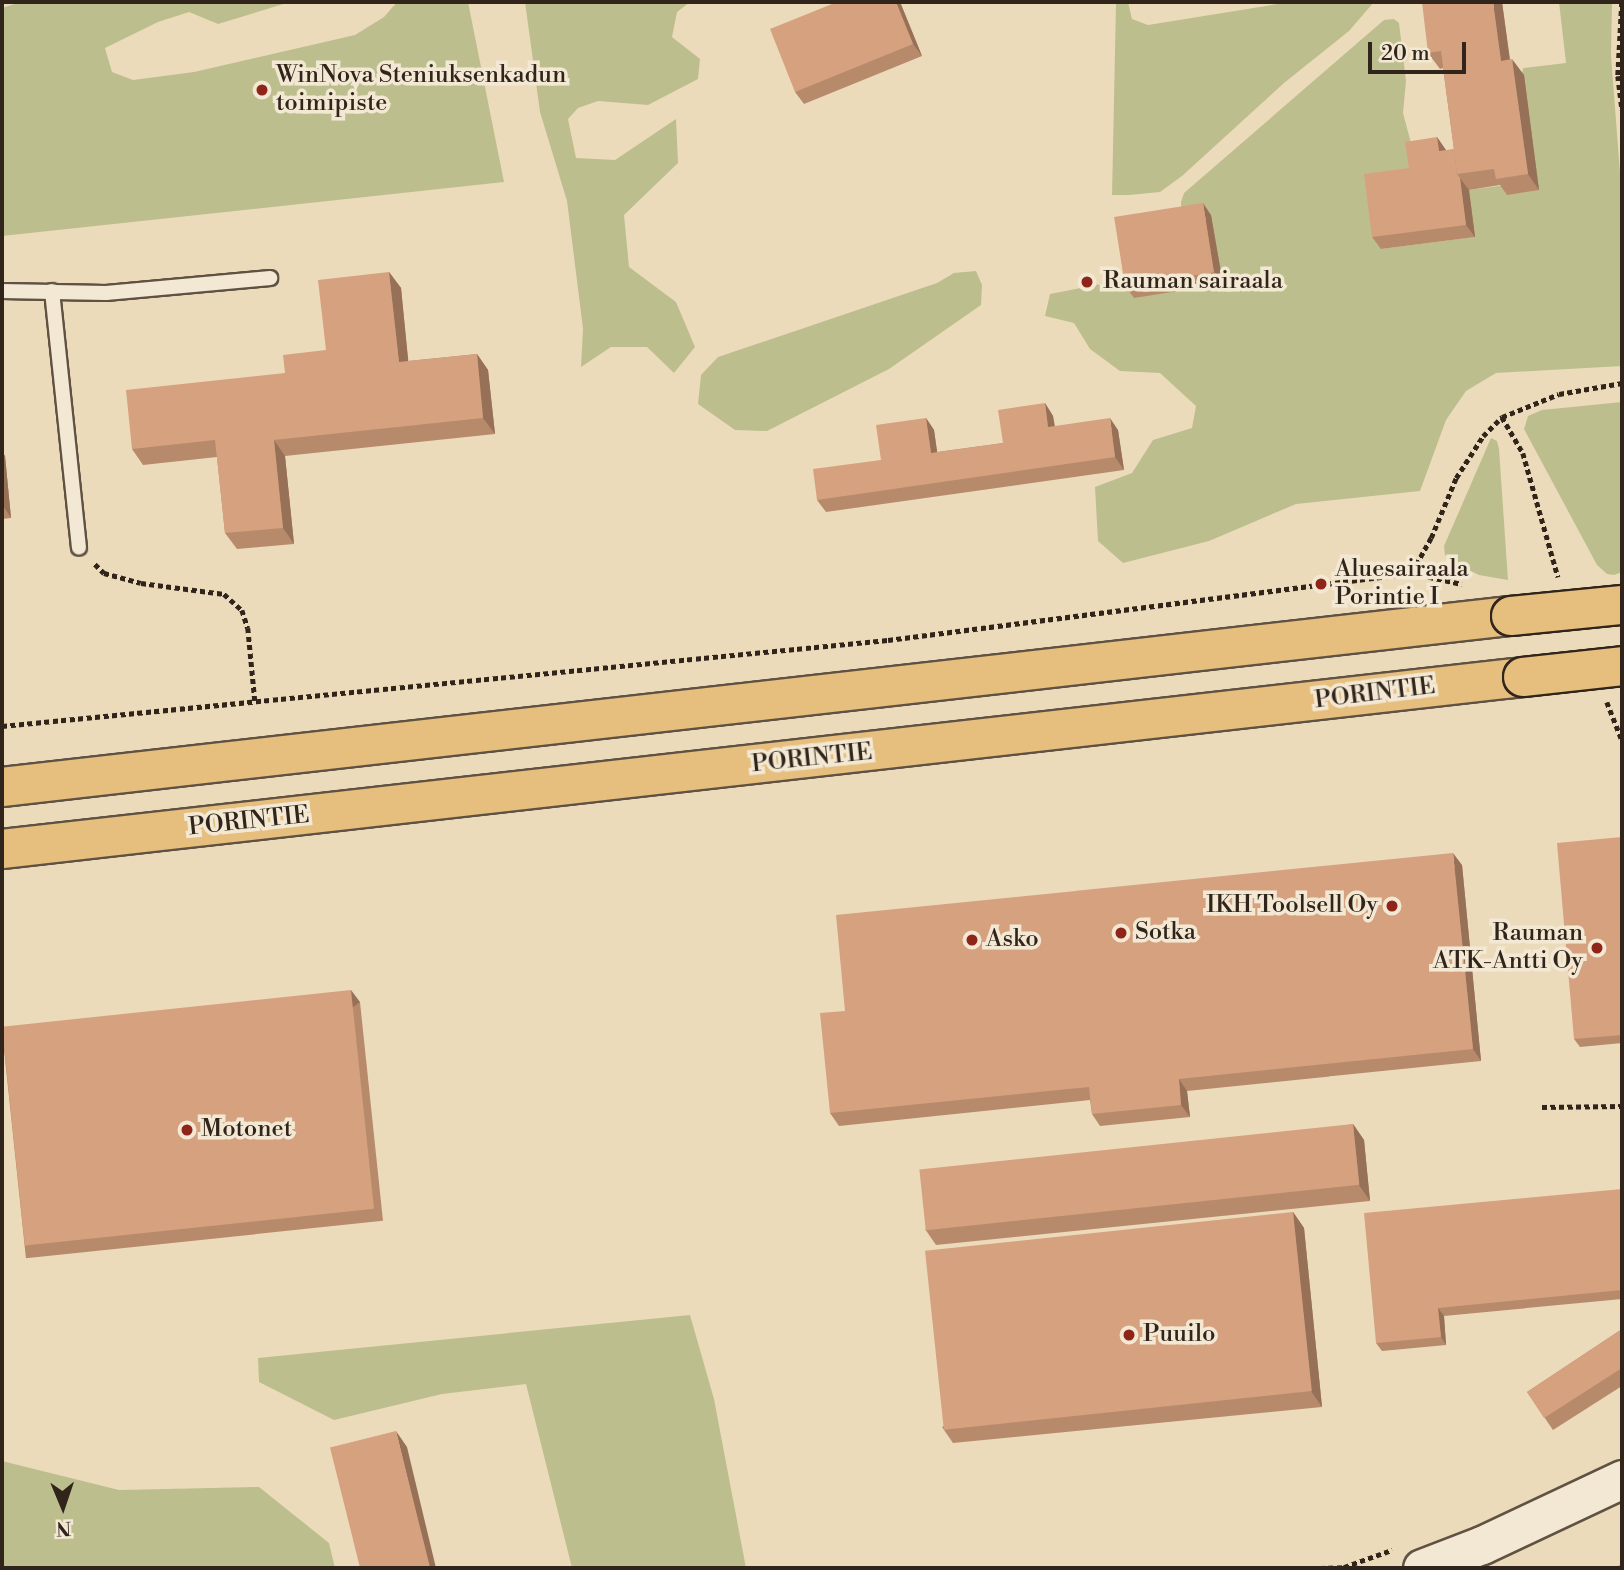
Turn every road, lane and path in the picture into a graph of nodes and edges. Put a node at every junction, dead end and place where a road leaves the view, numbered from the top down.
1 (1622, 2) edge
2 (1622, 110) edge
3 (270, 278) dead end
4 (2, 291) edge
5 (52, 291) junction
6 (1622, 383) edge
7 (1502, 416) junction
8 (79, 548) joint
9 (1412, 573) junction
10 (1559, 580) dead end
11 (1475, 587) dead end
12 (1622, 605) edge
13 (1622, 666) edge
14 (1523, 677) junction
15 (1622, 679) edge
16 (256, 701) junction
17 (2, 726) edge
18 (2, 787) edge
19 (2, 849) edge
20 (1622, 1106) edge
21 (1542, 1107) dead end
22 (1622, 1479) edge
23 (1422, 1568) edge

1 - 2 path
3 - 5 lane
4 - 5 lane
5 - 8 lane
6 - 7 path
7 - 9 path
7 - 10 path
8 - 16 path
9 - 11 path
9 - 16 path
12 - 18 highway, bridge
13 - 14 highway, PORINTIE, bridge
14 - 15 highway, bridge
14 - 19 highway, PORINTIE
16 - 17 path
20 - 21 path
22 - 23 main road

